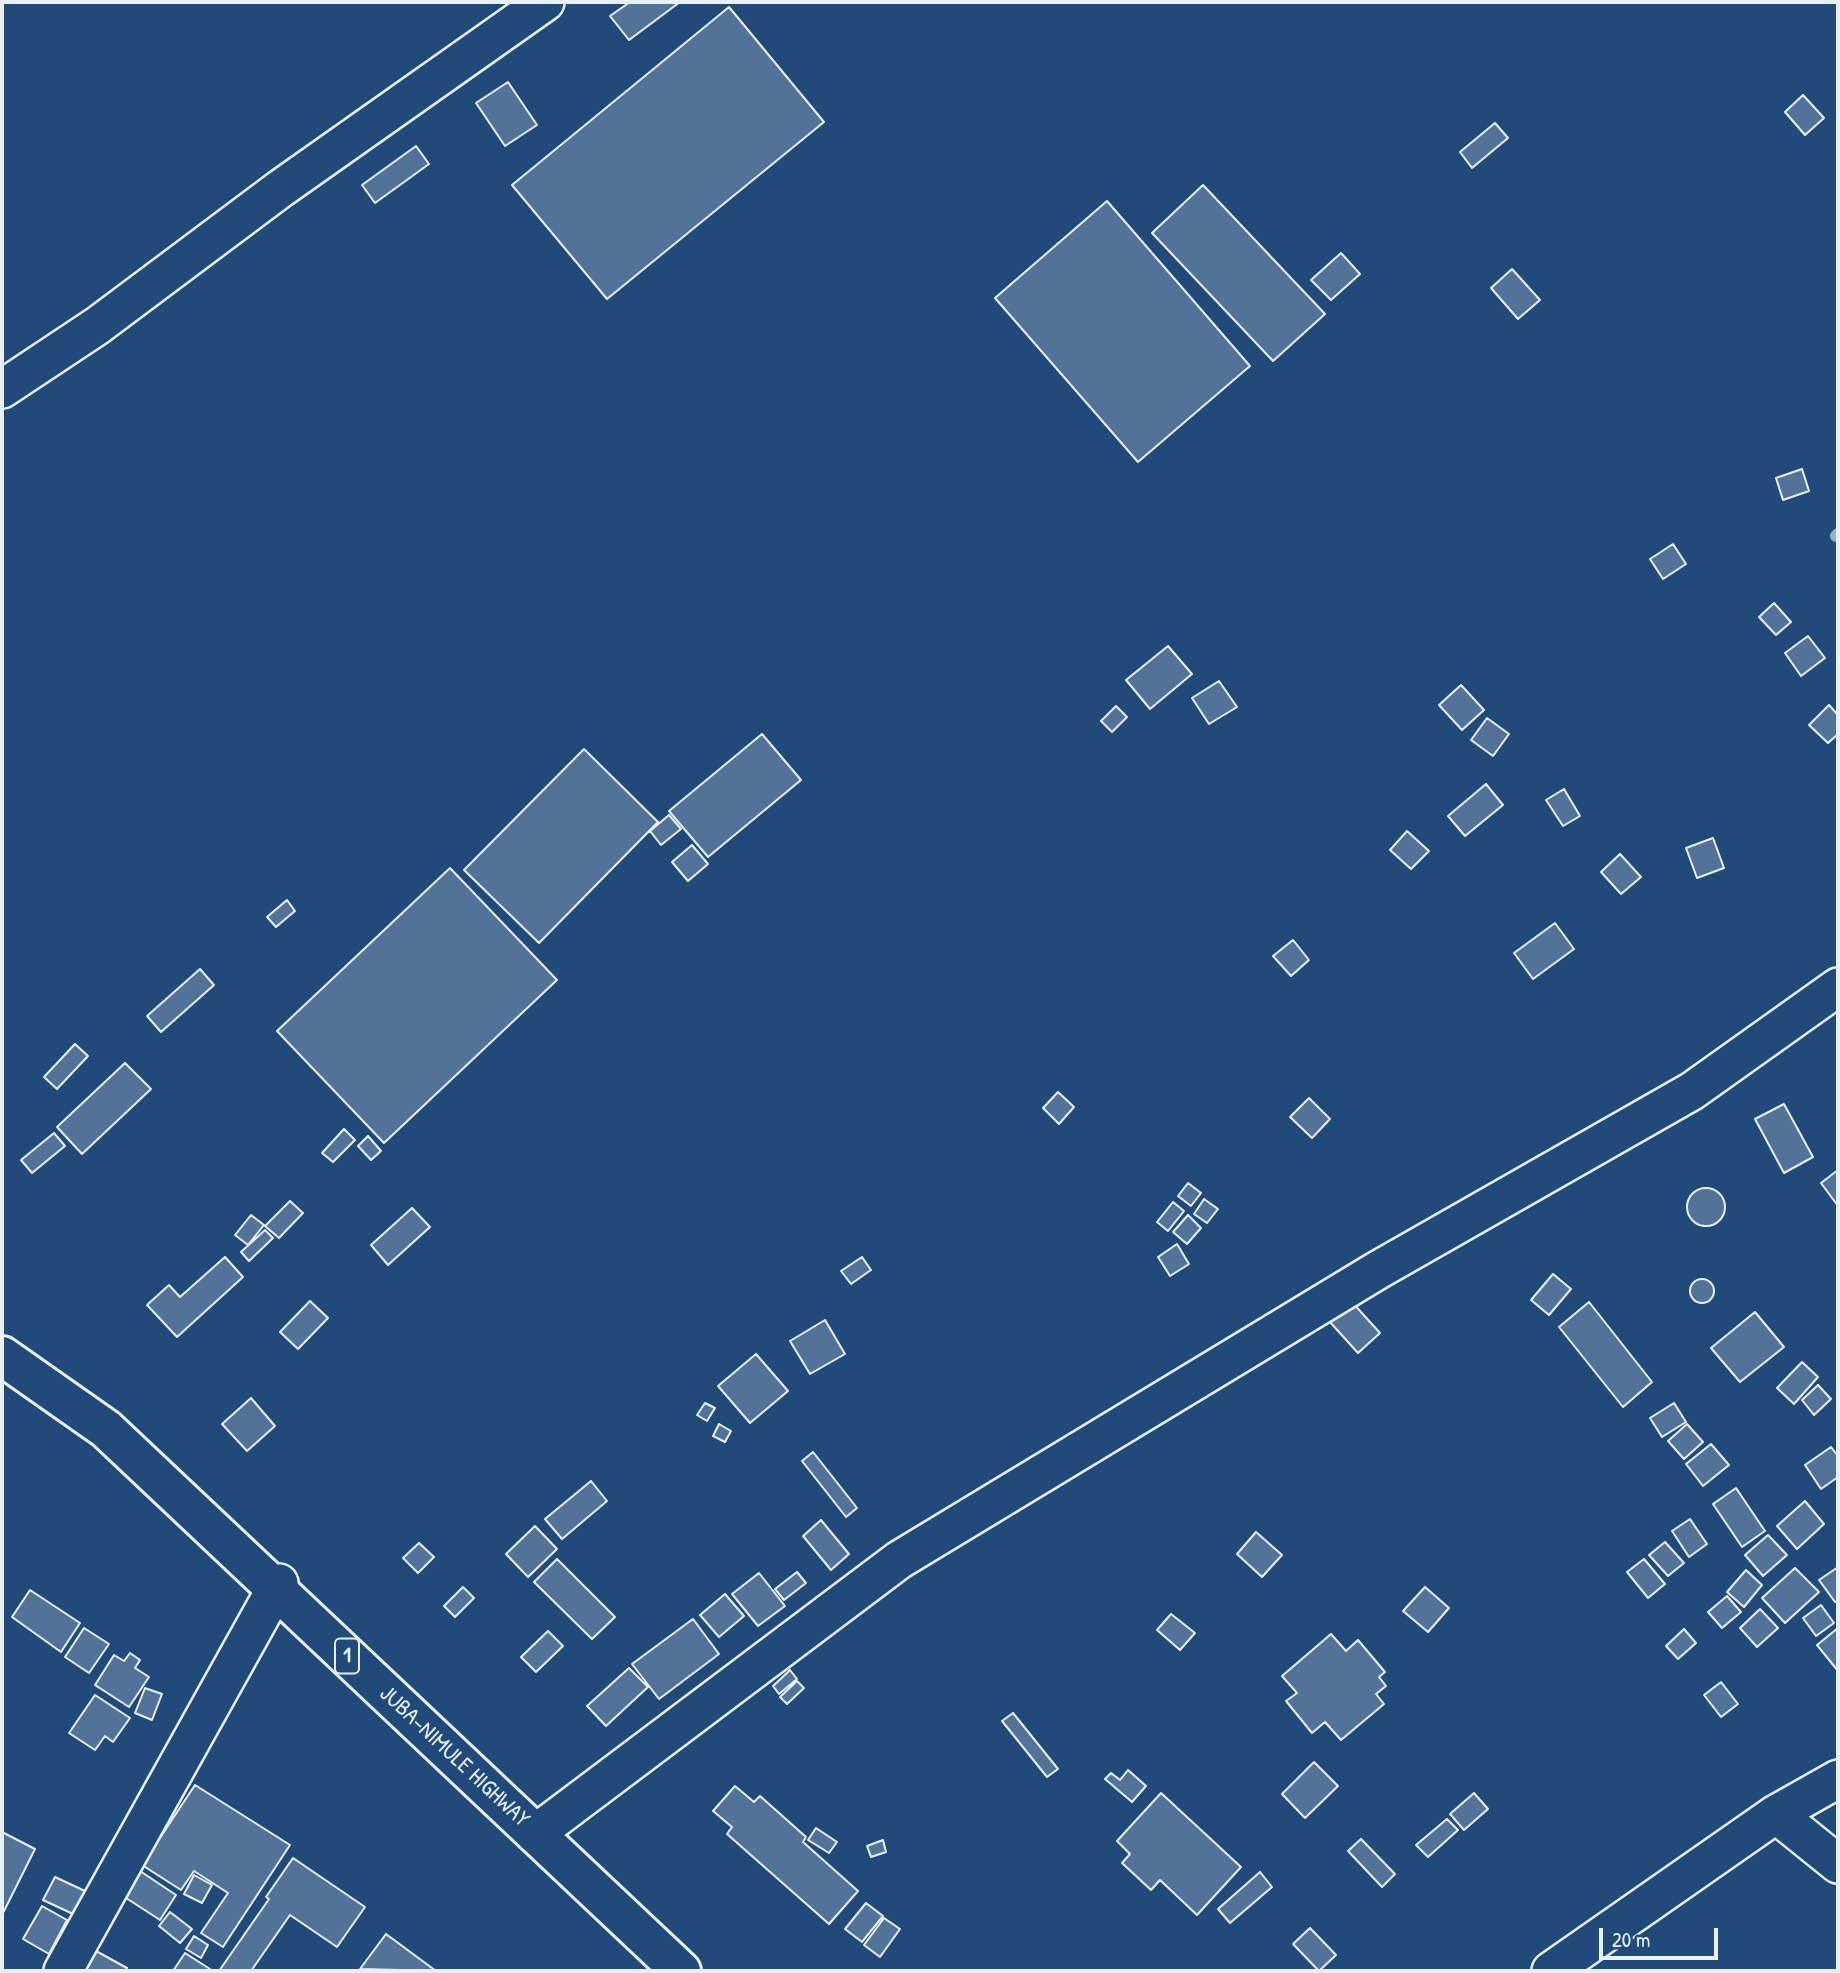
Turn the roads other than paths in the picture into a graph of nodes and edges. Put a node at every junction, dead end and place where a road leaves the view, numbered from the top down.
1 (545, 2) edge
2 (2, 389) edge
3 (1838, 988) edge
4 (2, 1356) edge
5 (279, 1583) dead end
6 (1838, 1779) edge
7 (1776, 1814) junction
8 (536, 1834) junction
9 (1838, 1864) edge
10 (63, 1971) edge
11 (681, 1971) edge
12 (1551, 1971) edge

1 - 2 street
3 - 8 street
4 - 8 main road, JUBA–NIMULE HIGHWAY / 1
5 - 10 street
6 - 7 street
7 - 9 street
7 - 12 street
8 - 11 main road, JUBA–NIMULE HIGHWAY / 1

